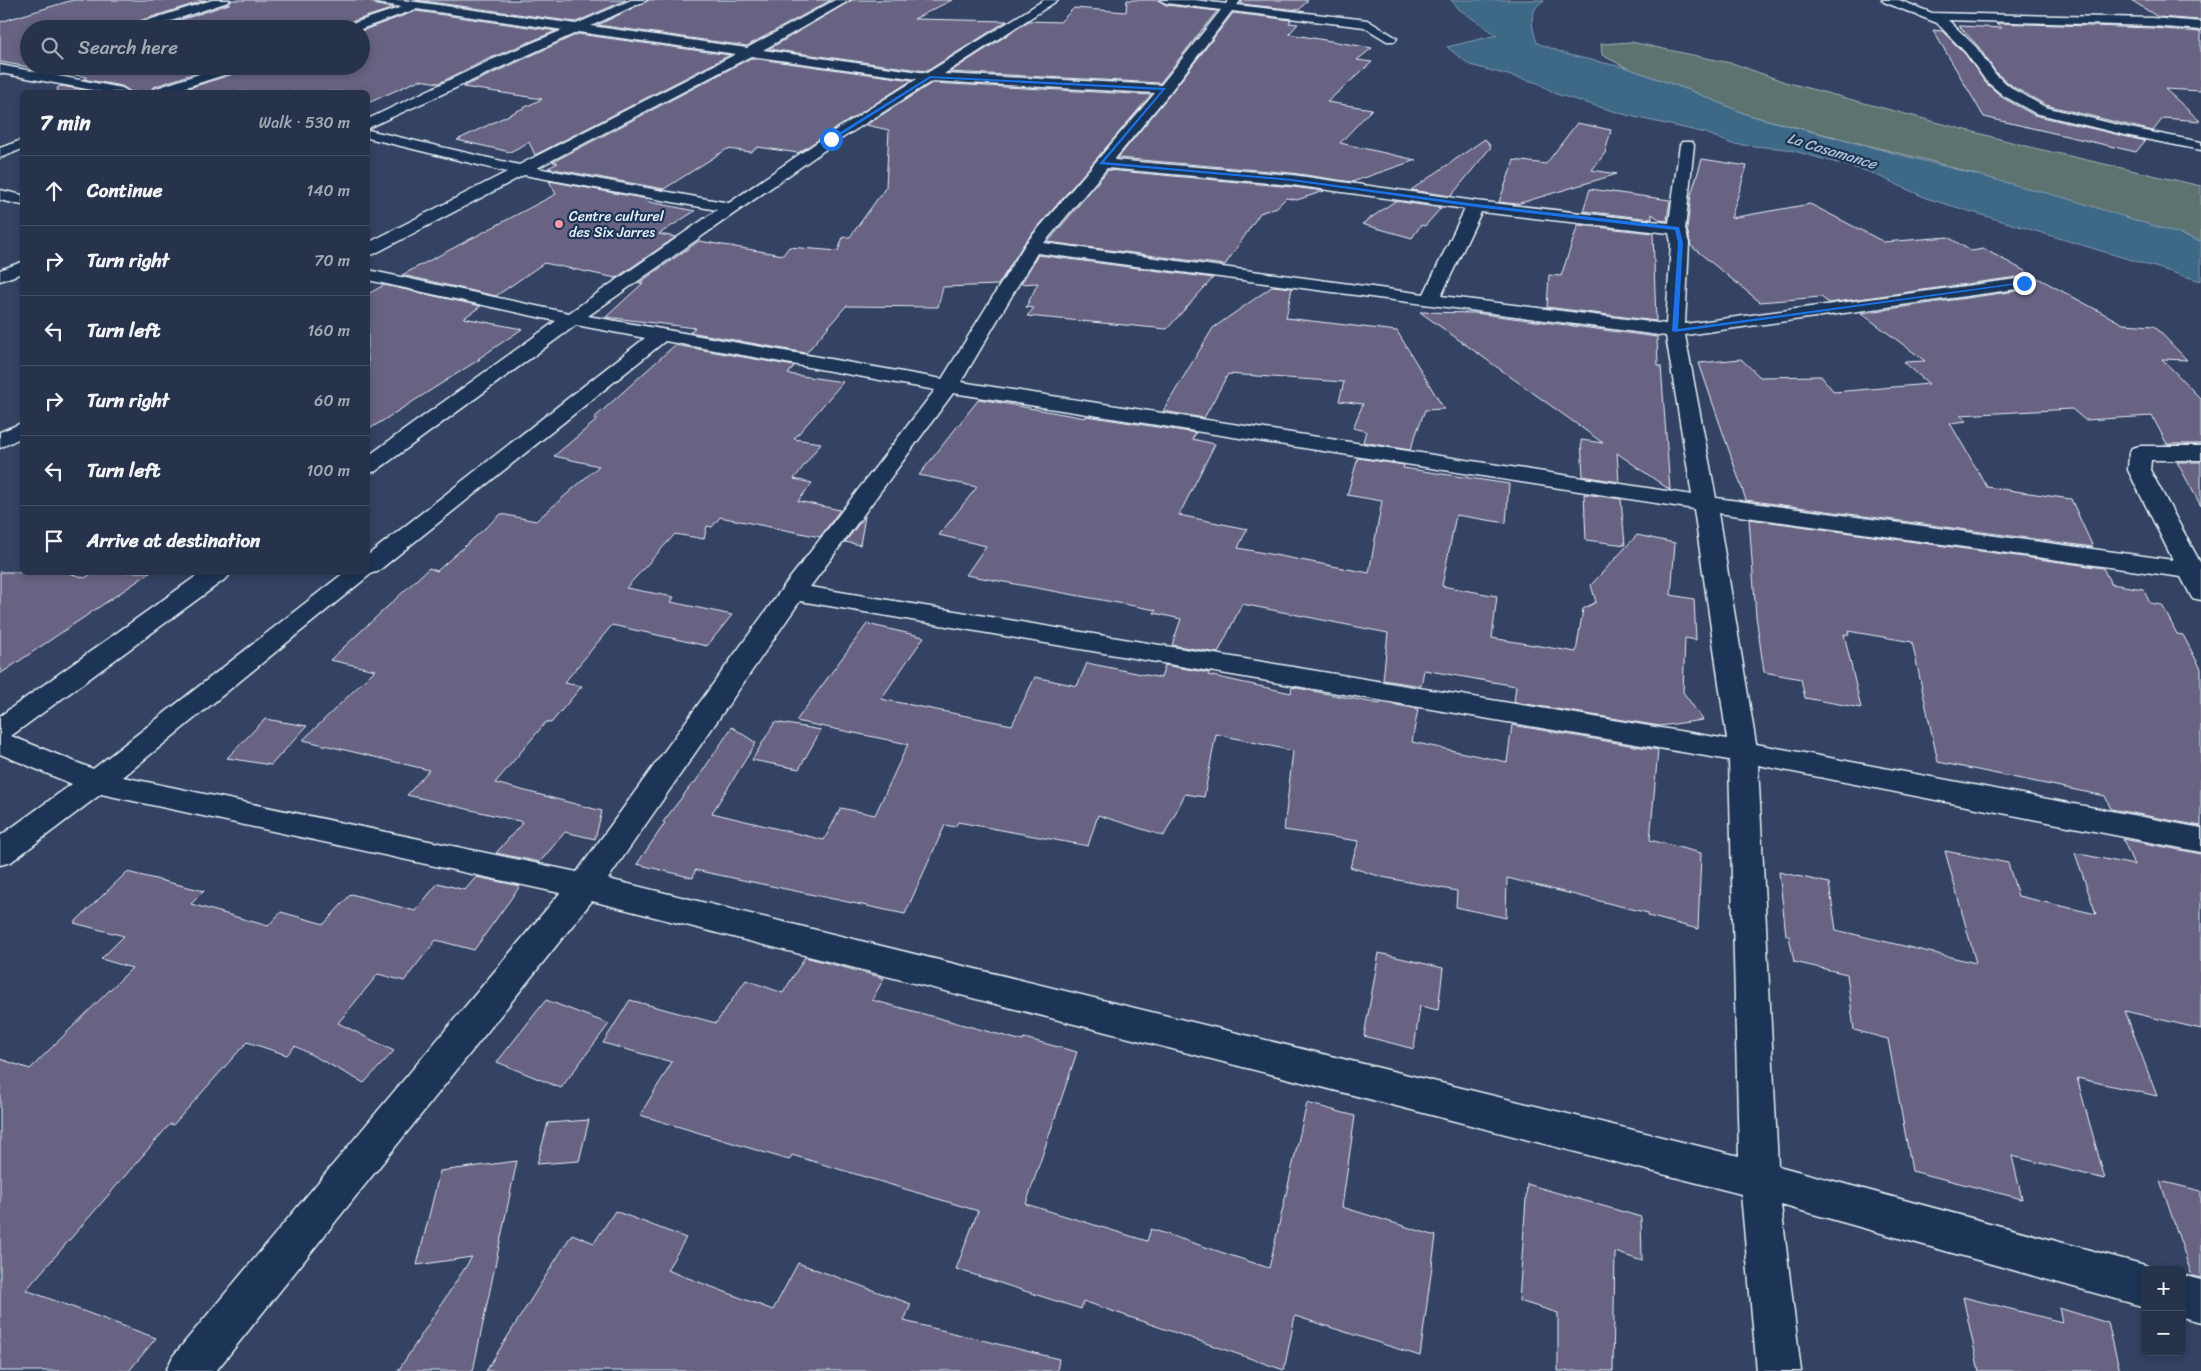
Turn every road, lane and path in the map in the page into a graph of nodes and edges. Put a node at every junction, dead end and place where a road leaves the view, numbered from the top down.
1 (224, 0) edge
2 (376, 0) edge
3 (434, 0) edge
4 (641, 0) edge
5 (844, 0) edge
6 (1052, 0) edge
7 (1166, 0) edge
8 (1888, 0) edge
9 (1232, 4) edge
10 (417, 6) junction
11 (1928, 16) junction
12 (162, 20) edge
13 (370, 22) edge
14 (2201, 26) edge
15 (576, 28) junction
16 (1391, 38) dead end
17 (751, 51) junction
18 (20, 66) edge
19 (5, 73) edge
20 (210, 75) edge
21 (930, 77) junction
22 (1165, 89) junction
23 (110, 90) edge
24 (165, 90) edge
25 (370, 123) edge
26 (370, 134) edge
27 (20, 145) edge
28 (1687, 145) dead end
29 (2201, 146) edge
30 (0, 153) edge
31 (1101, 163) junction
32 (520, 170) junction
33 (0, 195) edge
34 (20, 200) edge
35 (1476, 206) junction
36 (731, 208) junction
37 (1677, 228) junction
38 (1032, 247) junction
39 (370, 249) edge
40 (20, 268) edge
41 (370, 275) edge
42 (0, 276) edge
43 (2024, 283) dead end
44 (1430, 300) junction
45 (572, 319) junction
46 (1675, 331) junction
47 (660, 336) junction
48 (948, 386) junction
49 (20, 430) edge
50 (0, 441) edge
51 (2201, 453) edge
52 (370, 465) edge
53 (1705, 504) junction
54 (370, 565) edge
55 (2195, 571) edge
56 (215, 575) edge
57 (357, 575) edge
58 (793, 592) junction
59 (2201, 592) edge
60 (0, 730) edge
61 (0, 743) edge
62 (1743, 752) junction
63 (96, 782) junction
64 (2201, 840) edge
65 (0, 853) edge
66 (585, 886) junction
67 (1760, 1180) junction
68 (2141, 1285) edge
69 (2186, 1297) edge
70 (2201, 1301) edge
71 (188, 1371) edge
72 (1779, 1371) edge

1 - 12 street
2 - 10 street
3 - 10 street
4 - 15 street
5 - 17 street
6 - 21 street
7 - 9 street
8 - 11 street
9 - 16 street
9 - 22 street
10 - 13 street
10 - 15 street
11 - 14 street
11 - 29 street
15 - 17 street
15 - 25 street
17 - 21 street
17 - 32 street
18 - 19 street
19 - 23 street
20 - 24 street
21 - 22 street
21 - 36 street
22 - 31 street
26 - 32 street
27 - 30 street
28 - 37 street
31 - 35 street
31 - 38 street
32 - 36 street
32 - 39 street
33 - 34 street
35 - 37 street
35 - 44 street
36 - 45 street
37 - 46 street
38 - 44 street
38 - 48 street
40 - 42 street
41 - 45 street
43 - 46 street
44 - 46 street
45 - 47 street
45 - 52 street
46 - 53 street
47 - 48 street
47 - 54 street
48 - 53 street
48 - 58 street
49 - 50 street
51 - 55 street
53 - 55 street
53 - 62 street
55 - 59 street
56 - 60 street
57 - 63 street
58 - 62 street
58 - 66 street
61 - 63 street
62 - 64 street
62 - 67 street
63 - 65 street
63 - 66 street
66 - 67 street
66 - 71 street
67 - 68 street
67 - 72 street
69 - 70 street

